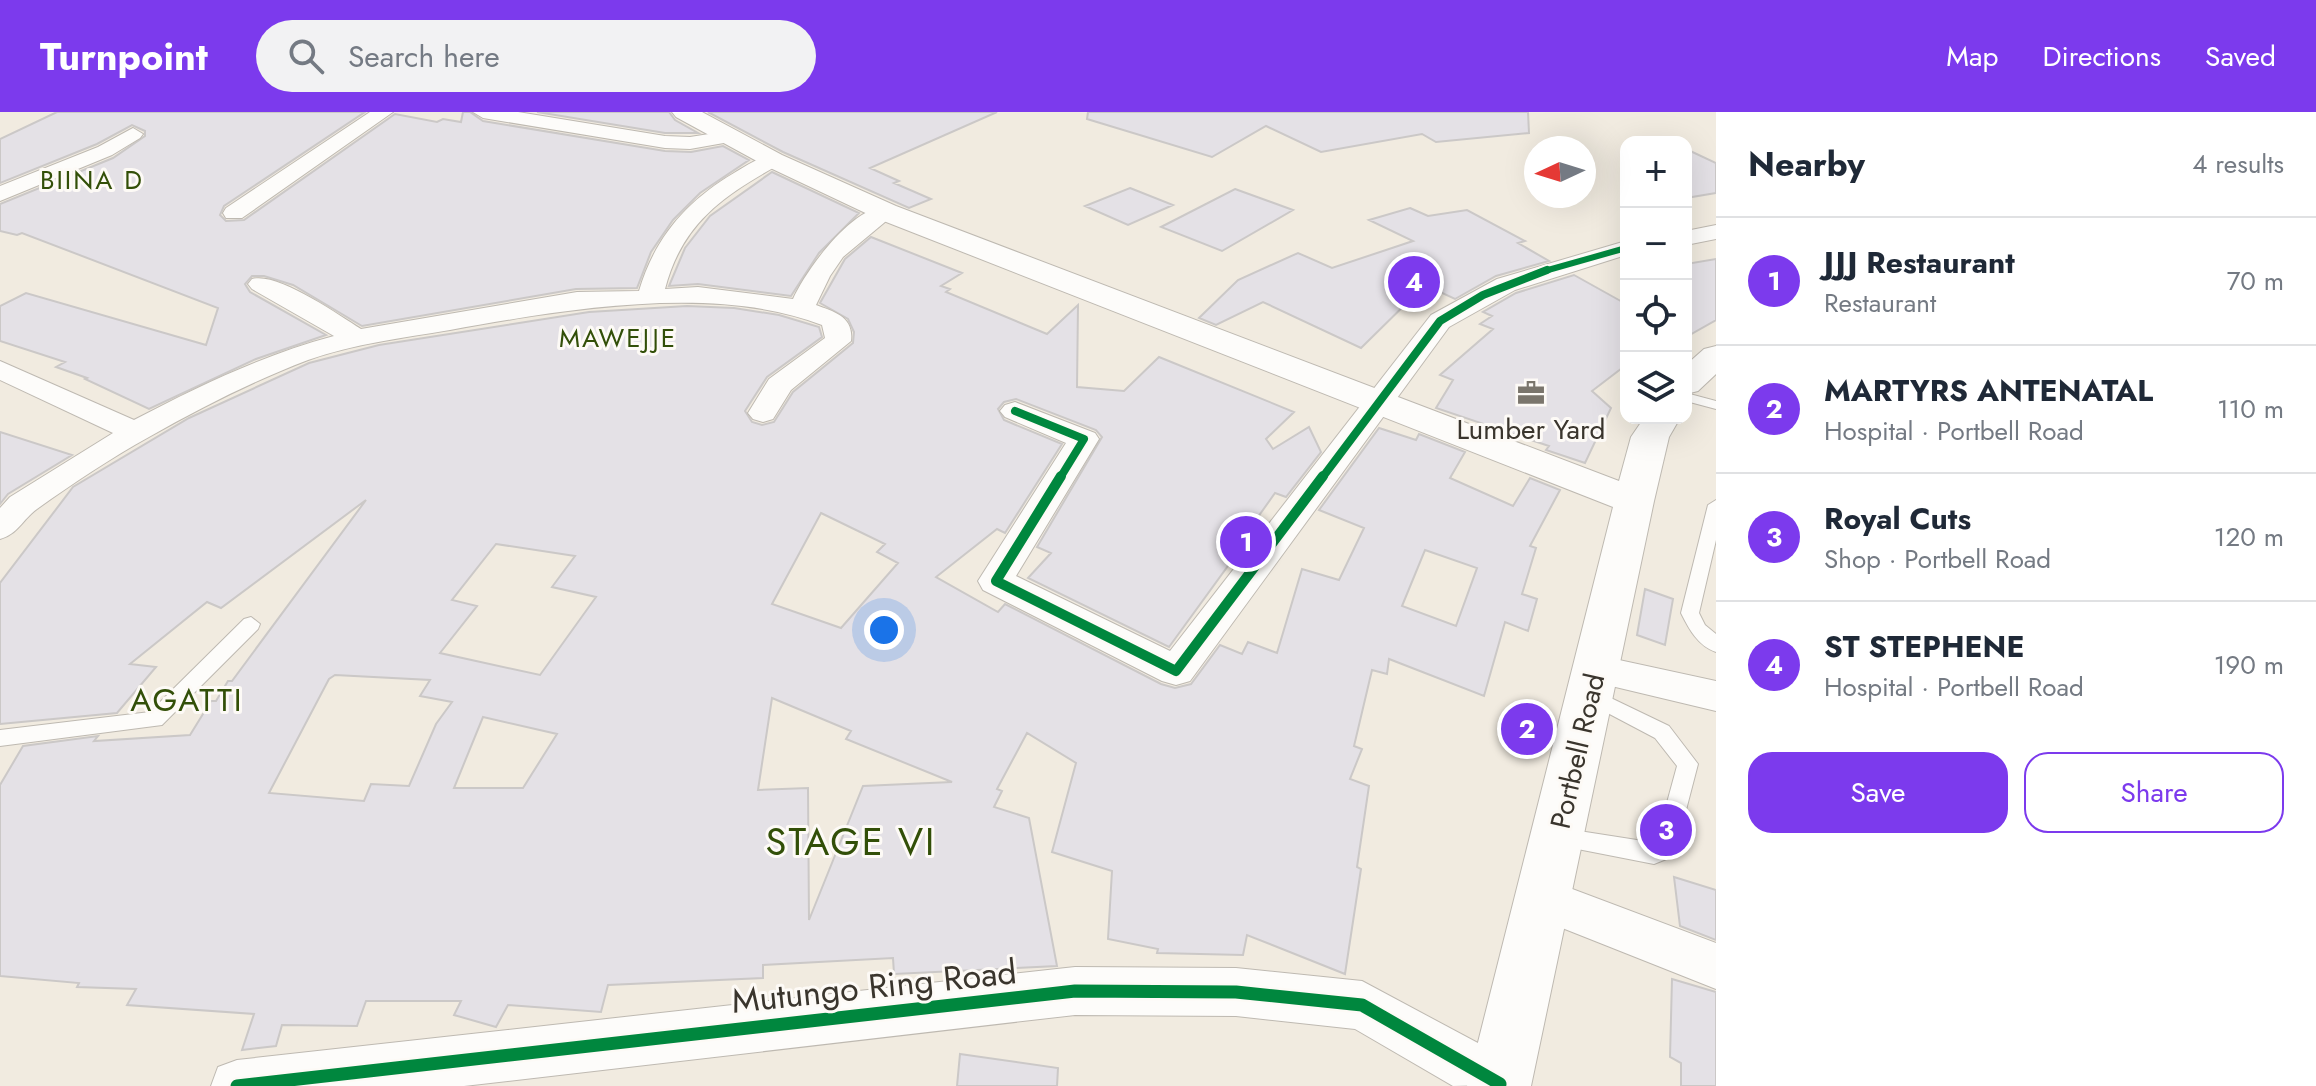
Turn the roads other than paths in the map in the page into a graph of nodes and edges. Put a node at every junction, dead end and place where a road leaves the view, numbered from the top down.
1 (383, 112) edge
2 (483, 112) edge
3 (684, 112) edge
4 (133, 134) dead end
5 (728, 137) junction
6 (773, 160) junction
7 (0, 194) edge
8 (886, 212) junction
9 (234, 213) dead end
10 (1716, 232) edge
11 (1692, 237) edge
12 (1620, 250) edge
13 (261, 284) dead end
14 (650, 298) junction
15 (802, 308) junction
16 (356, 338) junction
17 (1716, 356) edge
18 (6, 377) edge
19 (1692, 378) edge
20 (1692, 399) edge
21 (1376, 403) junction
22 (1716, 405) edge
23 (1015, 411) dead end
24 (763, 413) dead end
25 (1658, 424) edge
26 (135, 432) junction
27 (1634, 501) junction
28 (1716, 505) edge
29 (0, 528) edge
30 (251, 624) dead end
31 (1716, 645) edge
32 (1593, 682) junction
33 (1716, 696) edge
34 (0, 738) edge
35 (1557, 837) junction
36 (1543, 899) junction
37 (1716, 966) edge
38 (1499, 1085) edge
39 (237, 1086) edge

1 - 9 street
2 - 5 street
3 - 5 main road
4 - 7 street
5 - 6 main road
6 - 8 main road
6 - 14 street
8 - 15 street
8 - 21 main road
10 - 11 street
12 - 21 street
13 - 16 street
14 - 15 street
14 - 16 street
15 - 24 street
16 - 26 street
17 - 19 main road
18 - 26 street
20 - 22 lane
21 - 23 street
21 - 27 main road
25 - 27 main road, Portbell Road
26 - 29 street
27 - 32 main road, Portbell Road
28 - 31 lane
30 - 34 lane
32 - 33 street
32 - 35 main road, Portbell Road
32 - 35 lane
35 - 36 main road, Portbell Road
36 - 37 street
36 - 38 main road, Portbell Road
38 - 39 street, Mutungo Ring Road

